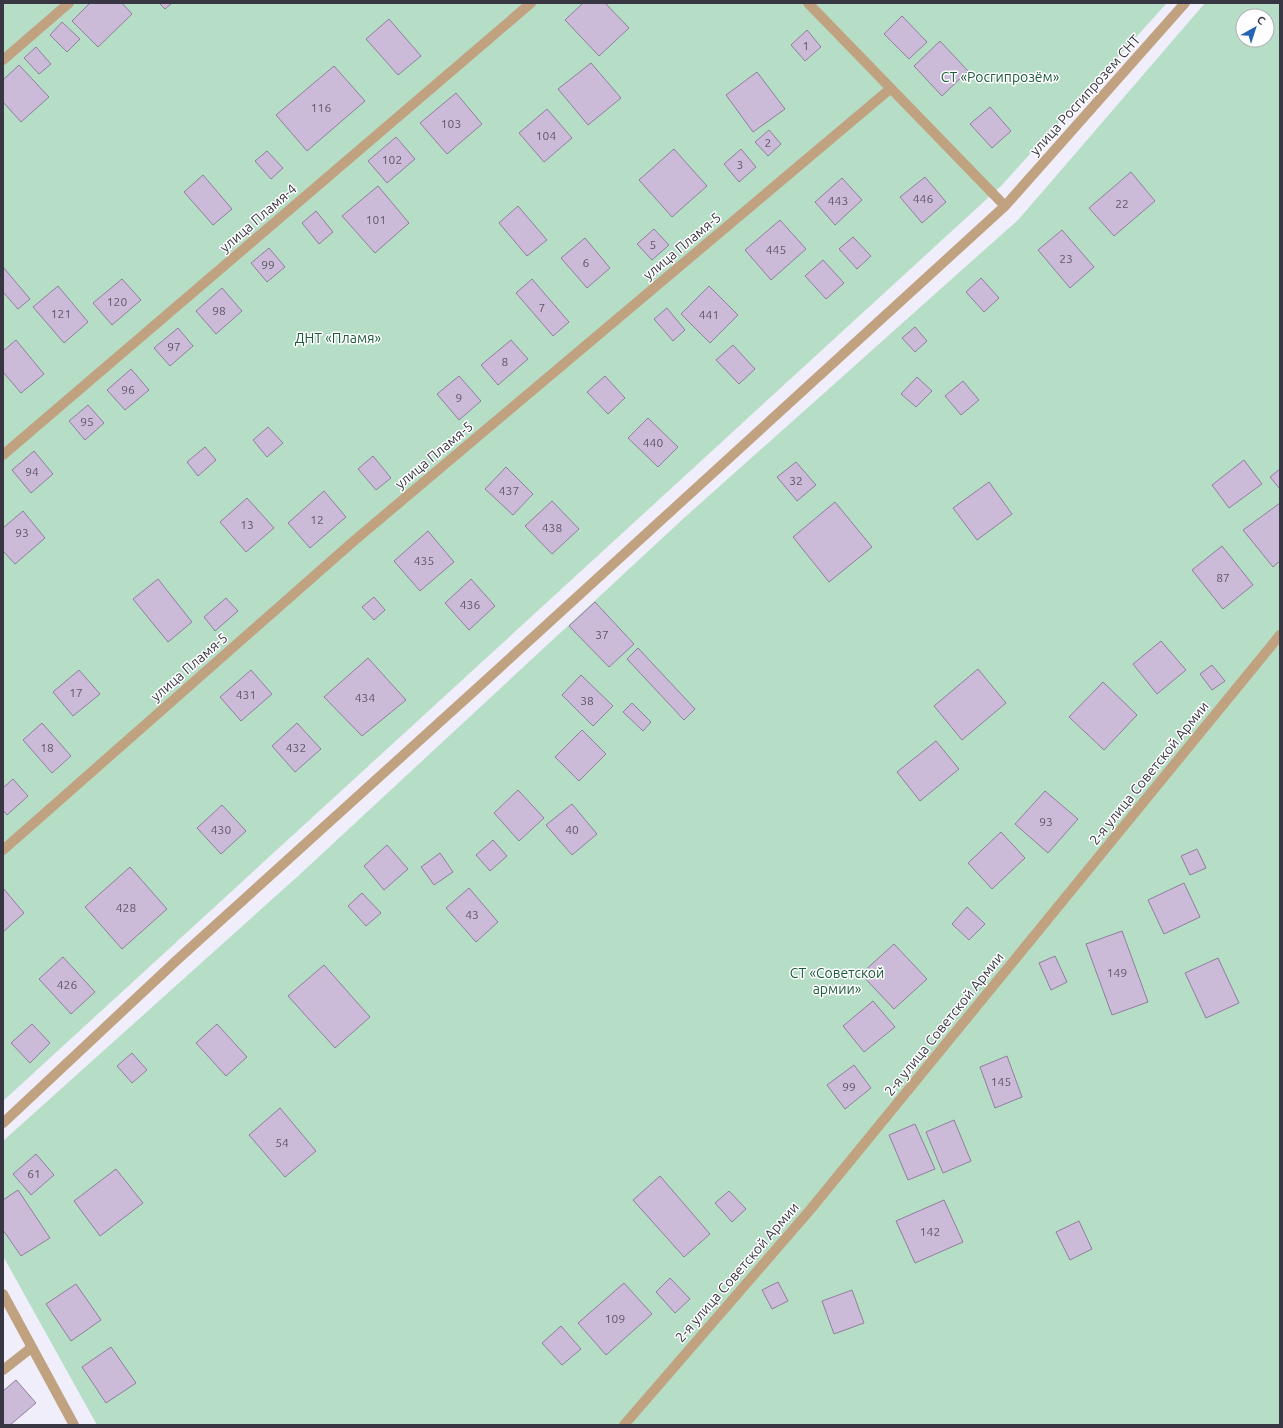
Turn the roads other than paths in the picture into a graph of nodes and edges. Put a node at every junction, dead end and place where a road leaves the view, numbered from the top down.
1 (69, 3) edge
2 (531, 3) edge
3 (808, 3) edge
4 (1185, 3) edge
5 (3, 60) edge
6 (890, 89) junction
7 (1005, 206) junction
8 (3, 455) edge
9 (1280, 635) edge
10 (3, 850) edge
11 (3, 1123) edge
12 (3, 1294) edge
13 (31, 1348) junction
14 (3, 1370) edge
15 (74, 1425) edge
16 (624, 1425) edge

1 - 5 street
2 - 8 street, улица Пламя-4
3 - 6 street
4 - 7 street, улица Росгипрозем СНТ
6 - 7 street
6 - 10 street, улица Пламя-5
7 - 11 street, улица Росгипрозем СНТ
9 - 16 street, 2-я улица Советской Армии
12 - 13 street
13 - 14 street
13 - 15 street

